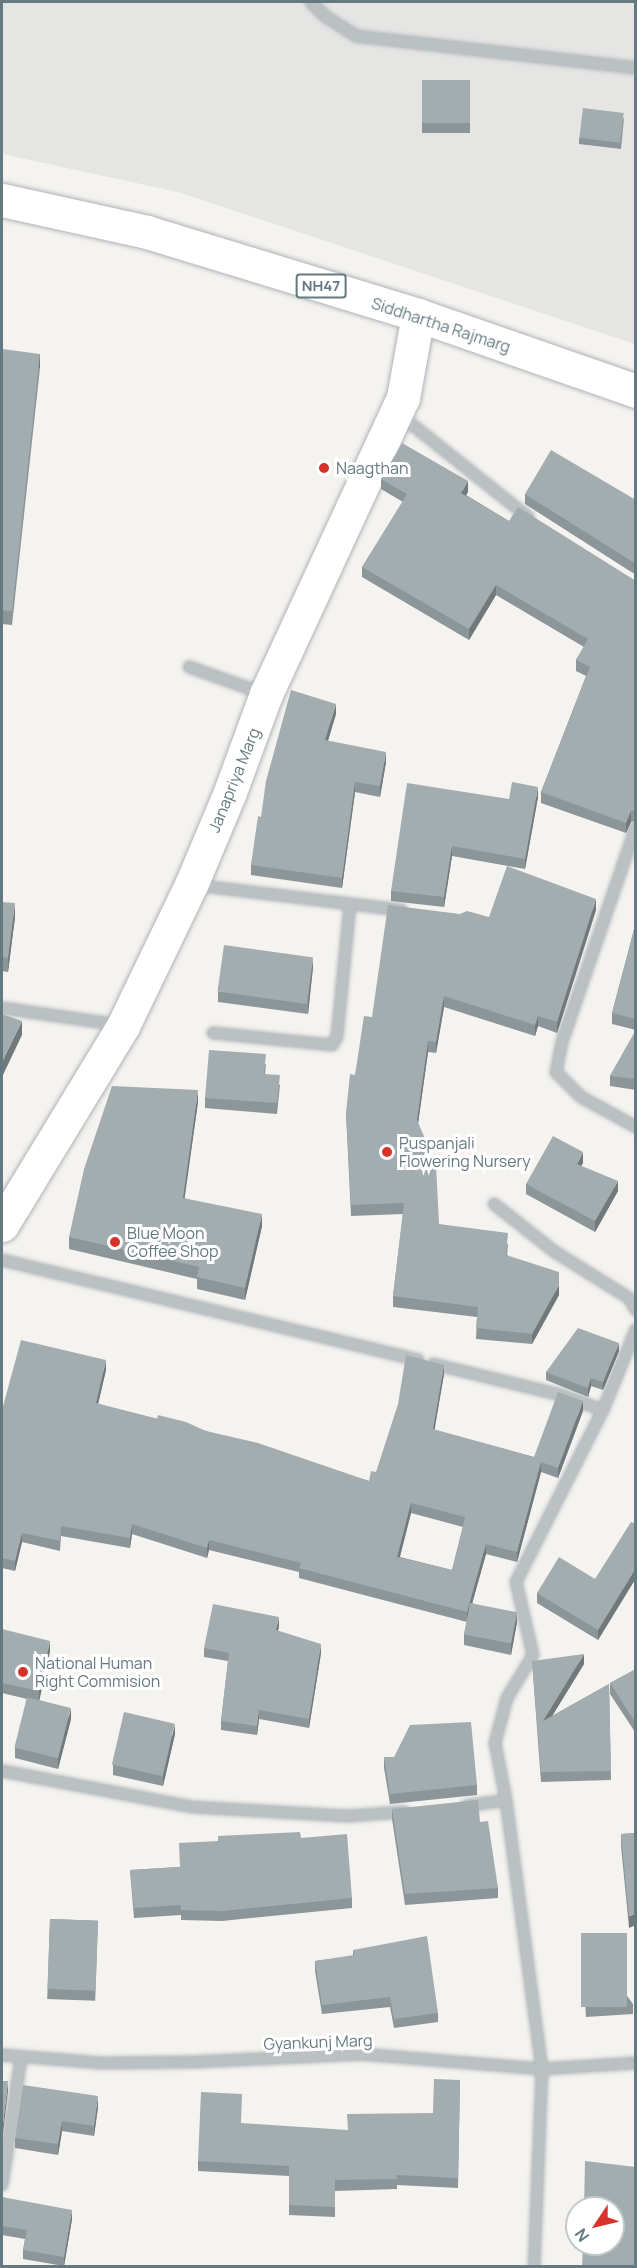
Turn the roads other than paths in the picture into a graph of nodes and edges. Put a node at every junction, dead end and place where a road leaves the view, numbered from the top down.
1 (311, 2) edge
2 (636, 68) edge
3 (2, 200) edge
4 (418, 315) junction
5 (636, 391) edge
6 (396, 411) junction
7 (537, 522) edge
8 (189, 667) dead end
9 (266, 694) junction
10 (636, 827) edge
11 (191, 885) junction
12 (350, 904) junction
13 (417, 912) edge
14 (2, 1008) edge
15 (123, 1026) junction
16 (213, 1033) dead end
17 (636, 1127) edge
18 (494, 1203) dead end
19 (2, 1225) edge
20 (2, 1260) edge
21 (636, 1310) edge
22 (636, 1329) edge
23 (603, 1410) junction
24 (2, 1771) edge
25 (507, 1800) junction
26 (453, 1807) edge
27 (421, 1811) edge
28 (2, 2055) edge
29 (21, 2058) junction
30 (636, 2063) edge
31 (542, 2069) junction
32 (2, 2185) edge
33 (534, 2266) edge

1 - 2 street
3 - 4 main road, Siddhartha Rajmarg / NH47
4 - 5 main road, Siddhartha Rajmarg / NH47
4 - 6 main road, Janapriya Marg
6 - 7 street
6 - 9 main road, Janapriya Marg
8 - 9 street
9 - 11 main road, Janapriya Marg
10 - 17 street
11 - 12 street
11 - 15 main road, Janapriya Marg
12 - 13 street
12 - 16 street
14 - 15 street
15 - 19 main road, Janapriya Marg
18 - 21 street
20 - 23 street
22 - 23 street
23 - 25 street
24 - 27 street
25 - 26 street
25 - 31 street
28 - 29 street, Gyankunj Marg
29 - 31 street, Gyankunj Marg
29 - 32 street
30 - 31 street, Gyankunj Marg
31 - 33 street

